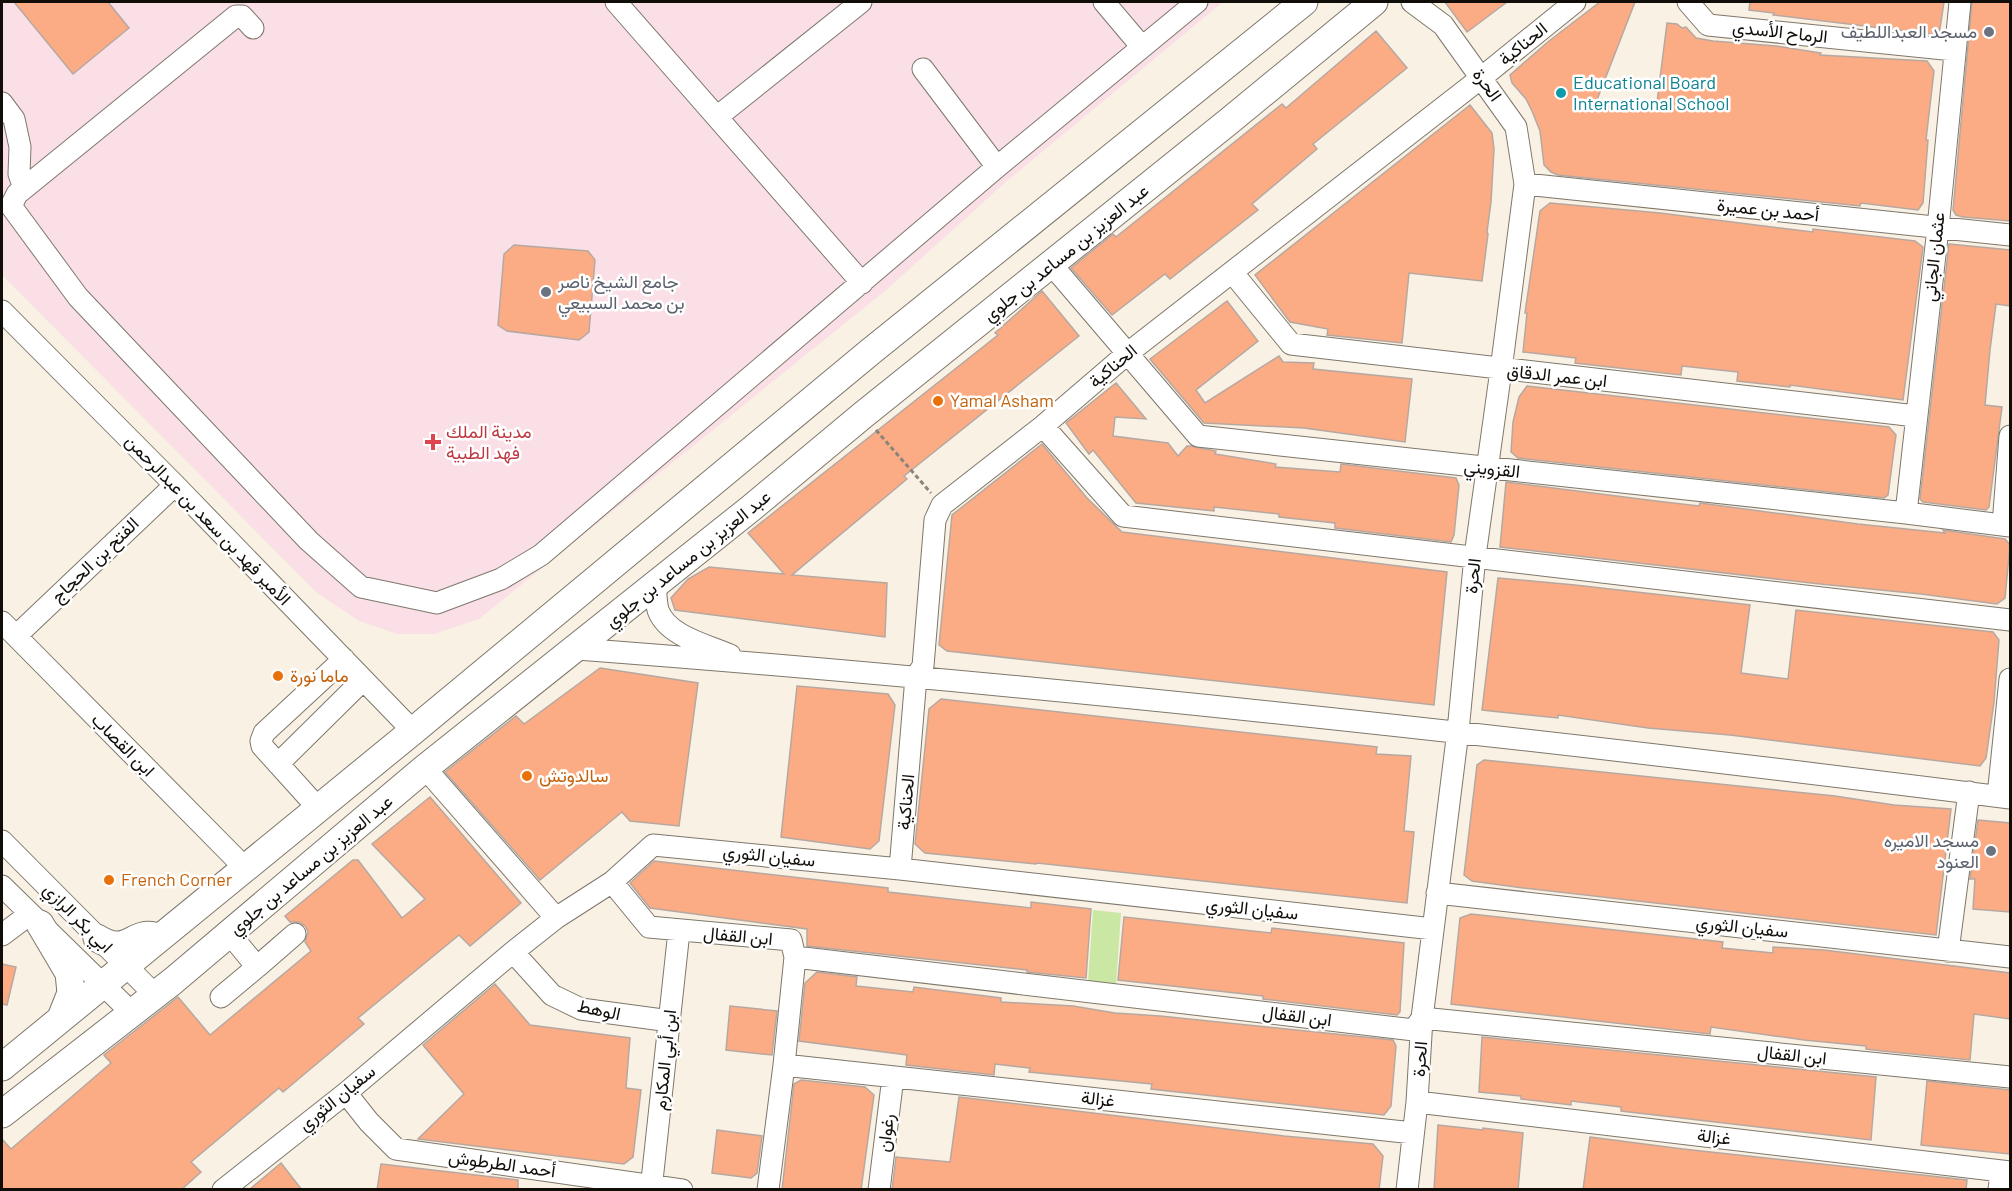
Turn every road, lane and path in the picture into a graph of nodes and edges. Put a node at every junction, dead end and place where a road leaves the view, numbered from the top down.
1 (616, 2) edge
2 (861, 2) edge
3 (1104, 2) edge
4 (1197, 2) edge
5 (1305, 2) edge
6 (1374, 2) edge
7 (1412, 2) edge
8 (1575, 2) edge
9 (1688, 2) edge
10 (1960, 2) edge
11 (253, 28) dead end
12 (1142, 47) junction
13 (1954, 50) junction
14 (923, 69) dead end
15 (1481, 78) junction
16 (2, 103) edge
17 (717, 117) junction
18 (997, 167) junction
19 (1525, 184) junction
20 (24, 188) junction
21 (1938, 228) junction
22 (2010, 235) edge
23 (1051, 264) junction
24 (1232, 272) junction
25 (862, 283) junction
26 (2, 311) edge
27 (1128, 353) junction
28 (1501, 370) junction
29 (863, 416) junction
30 (1916, 416) junction
31 (1043, 426) junction
32 (2010, 436) edge
33 (1487, 468) junction
34 (175, 485) junction
35 (2008, 498) edge
36 (942, 505) junction
37 (1906, 513) junction
38 (2006, 526) edge
39 (1475, 556) junction
40 (655, 585) junction
41 (2010, 620) edge
42 (9, 629) edge
43 (577, 649) junction
44 (344, 659) junction
45 (744, 662) junction
46 (916, 677) junction
47 (2010, 679) edge
48 (363, 680) junction
49 (413, 731) junction
50 (1458, 731) junction
51 (278, 764) junction
52 (425, 768) junction
53 (1969, 792) junction
54 (2004, 797) edge
55 (318, 808) junction
56 (2, 841) edge
57 (245, 868) junction
58 (900, 869) junction
59 (612, 882) junction
60 (2, 886) edge
61 (1437, 893) junction
62 (556, 918) junction
63 (35, 919) junction
64 (1433, 929) junction
65 (679, 931) junction
66 (229, 933) junction
67 (295, 934) dead end
68 (2, 935) edge
69 (97, 938) junction
70 (158, 938) junction
71 (1948, 951) junction
72 (513, 952) junction
73 (795, 957) junction
74 (2010, 957) edge
75 (126, 966) junction
76 (257, 967) junction
77 (104, 984) junction
78 (155, 995) junction
79 (221, 997) dead end
80 (132, 1013) junction
81 (61, 1018) junction
82 (1422, 1018) junction
83 (670, 1022) junction
84 (784, 1065) junction
85 (2, 1067) edge
86 (893, 1077) junction
87 (2010, 1077) edge
88 (346, 1093) junction
89 (1417, 1102) junction
90 (2, 1114) edge
91 (1413, 1133) junction
92 (2003, 1177) edge
93 (651, 1187) edge
94 (223, 1190) edge
95 (682, 1190) edge
96 (768, 1190) edge
97 (879, 1190) edge
98 (1407, 1190) edge

1 - 17 street
2 - 17 street
3 - 12 street
4 - 12 street
5 - 49 main road
6 - 23 main road, عبد العزيز بن مساعد بن جلوي
7 - 15 street, الحرة
8 - 15 street, الحناكية
9 - 13 street, الرماح الأسدي
10 - 13 street, عثمان الجاني
11 - 20 street
12 - 18 street
13 - 21 street, عثمان الجاني
14 - 18 street
15 - 19 street, الحرة
15 - 24 street, الحناكية
16 - 20 street
17 - 25 street
18 - 25 street
19 - 21 street, أحمد بن عميرة
19 - 28 street, الحرة
20 - 25 street
21 - 22 street, أحمد بن عميرة
21 - 30 street, عثمان الجاني
23 - 27 street, القزويني
23 - 29 main road, عبد العزيز بن مساعد بن جلوي
24 - 27 street, الحناكية
24 - 28 street, ابن عمر الدقاق
26 - 34 street, الأمير فهد بن سعد بن عبدالرحمن
27 - 31 street, الحناكية
27 - 33 street, القزويني
28 - 30 street, ابن عمر الدقاق
28 - 33 street, الحرة
29 - 36 path
29 - 40 main road, عبد العزيز بن مساعد بن جلوي
30 - 37 street, عثمان الجاني
31 - 36 street, الحناكية
31 - 39 street
32 - 35 street
33 - 37 street, القزويني
33 - 39 street, الحرة
34 - 42 street, الفتح بن الحجاج
34 - 44 street, الأمير فهد بن سعد بن عبدالرحمن
35 - 38 street
36 - 46 street, الحناكية
37 - 38 street, القزويني
39 - 41 street
39 - 50 street, الحرة
40 - 43 main road, عبد العزيز بن مساعد بن جلوي
40 - 45 street
42 - 57 street, ابن القصاب
43 - 45 street
43 - 52 main road, عبد العزيز بن مساعد بن جلوي
44 - 48 street, الأمير فهد بن سعد بن عبدالرحمن
44 - 51 street
45 - 46 street
46 - 50 street
46 - 58 street, الحناكية
47 - 54 street
48 - 49 street, الأمير فهد بن سعد بن عبدالرحمن
48 - 51 street
49 - 55 main road
50 - 53 street
50 - 61 street, الحرة
51 - 55 street
52 - 62 street
52 - 66 main road, عبد العزيز بن مساعد بن جلوي
53 - 54 street
53 - 71 street
55 - 57 main road
56 - 69 street, ابي بكر الرازي
57 - 70 main road
58 - 59 street, سفيان الثوري
58 - 64 street, سفيان الثوري
59 - 62 street, سفيان الثوري
59 - 65 street, ابن القفال
60 - 63 street, ابي بكر الرازي
61 - 64 street, الحرة
61 - 71 street, سفيان الثوري
62 - 72 street, سفيان الثوري
63 - 68 street
63 - 77 street, ابي بكر الرازي
63 - 81 main road
64 - 82 street, الحرة
65 - 73 street, ابن القفال
65 - 83 street, ابن أبي المكارم
66 - 76 street
66 - 78 main road, عبد العزيز بن مساعد بن جلوي
67 - 76 street
69 - 70 main road
69 - 75 street, ابي بكر الرازي
70 - 75 main road
71 - 74 street, سفيان الثوري
72 - 83 street, الوهط
72 - 88 street, سفيان الثوري
73 - 82 street, ابن القفال
73 - 84 street
75 - 77 main road
75 - 78 street, ابي بكر الرازي
76 - 79 street
77 - 80 street, ابي بكر الرازي
77 - 81 main road
78 - 80 main road, عبد العزيز بن مساعد بن جلوي
80 - 90 main road, عبد العزيز بن مساعد بن جلوي
81 - 85 main road
82 - 87 street, ابن القفال
82 - 89 street, الحرة
83 - 93 street, ابن أبي المكارم
84 - 86 street, غزالة
84 - 96 street
86 - 91 street, غزالة
86 - 97 street, رغوان
88 - 93 street, أحمد الطرطوش
88 - 94 street, سفيان الثوري
89 - 91 street, الحرة
89 - 92 street, غزالة
91 - 98 street, الحرة
93 - 95 street, أحمد الطرطوش

